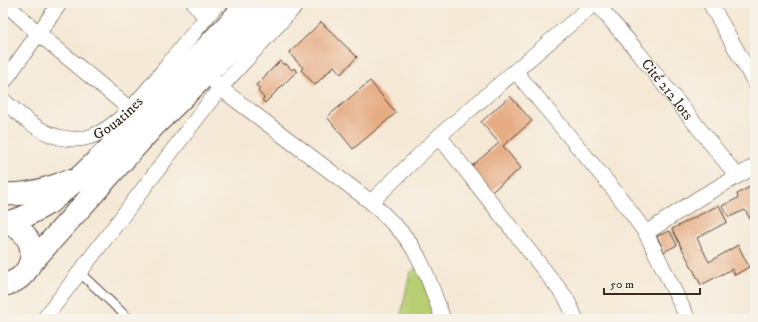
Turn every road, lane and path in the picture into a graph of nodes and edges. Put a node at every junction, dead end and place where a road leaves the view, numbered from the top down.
1 (4, 3) edge
2 (60, 3) edge
3 (194, 3) edge
4 (218, 3) edge
5 (248, 3) edge
6 (278, 3) edge
7 (298, 3) edge
8 (596, 3) edge
9 (710, 3) edge
10 (206, 18) junction
11 (39, 34) junction
12 (515, 70) junction
13 (207, 74) junction
14 (3, 83) edge
15 (755, 83) edge
16 (3, 100) edge
17 (130, 109) junction
18 (439, 136) junction
19 (755, 166) edge
20 (81, 176) junction
21 (737, 176) junction
22 (3, 194) edge
23 (371, 202) junction
24 (4, 223) edge
25 (646, 233) junction
26 (30, 264) junction
27 (80, 273) junction
28 (6, 288) edge
29 (44, 319) edge
30 (129, 319) edge
31 (443, 319) edge
32 (576, 319) edge
33 (688, 319) edge

1 - 11 street
2 - 11 street
3 - 10 street
4 - 10 street, Gouatines
5 - 13 highway
6 - 13 highway
7 - 13 street
8 - 12 street
8 - 21 street, Cité 212 lots
9 - 15 street
10 - 17 street, Gouatines
11 - 14 street
11 - 17 street
12 - 18 street
12 - 25 street
13 - 20 highway
13 - 23 street
13 - 26 highway
13 - 27 street
16 - 17 street, Gouatines
18 - 23 street
18 - 32 street
19 - 21 street
20 - 22 highway
20 - 24 highway
21 - 25 street
23 - 31 street
24 - 26 highway
25 - 33 street
26 - 28 highway
27 - 29 street
27 - 30 lane

